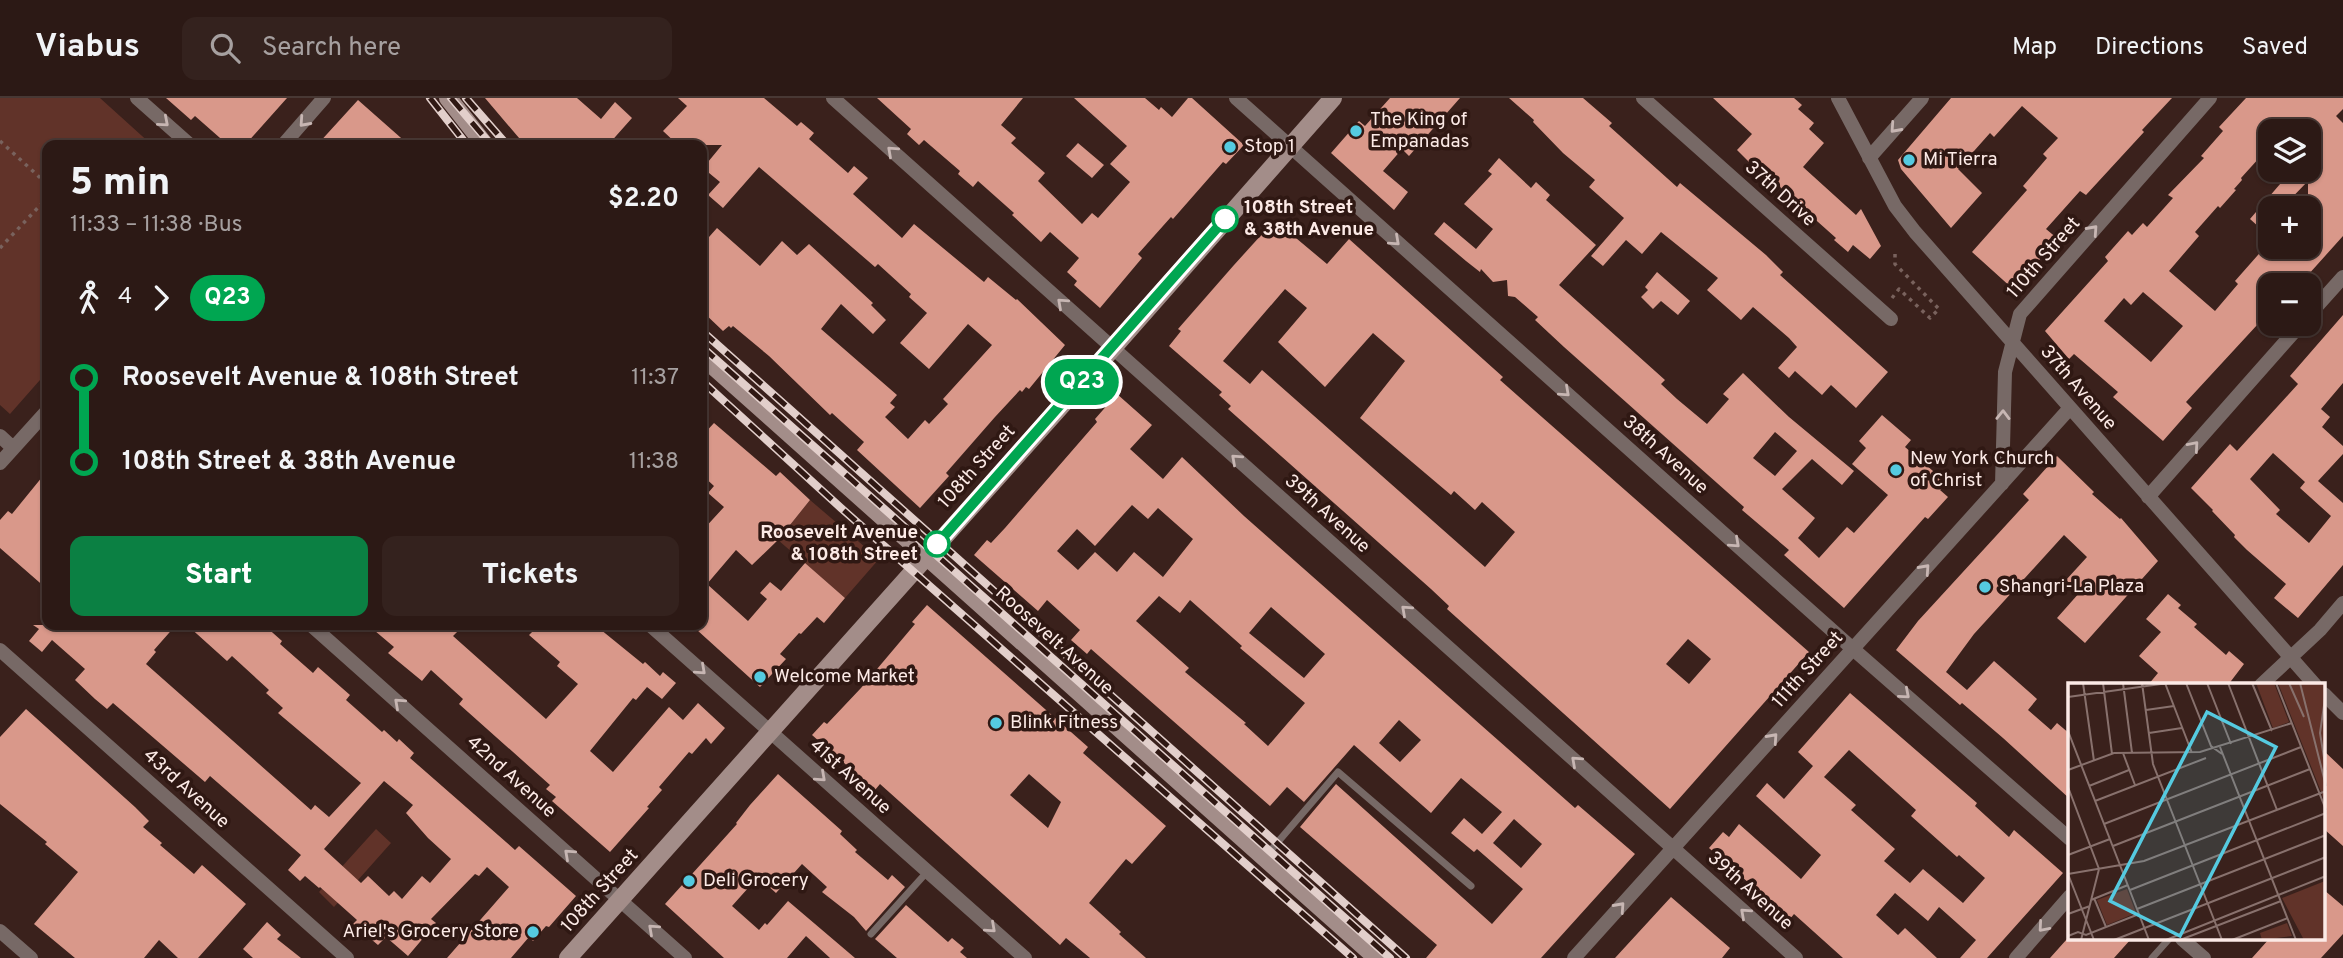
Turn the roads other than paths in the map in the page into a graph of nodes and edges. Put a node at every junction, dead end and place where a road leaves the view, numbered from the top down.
1 (137, 98) edge
2 (324, 98) edge
3 (448, 98) edge
4 (832, 98) edge
5 (1236, 98) edge
6 (1333, 98) edge
7 (1643, 98) edge
8 (1838, 98) edge
9 (1922, 98) edge
10 (2210, 98) edge
11 (184, 140) edge
12 (286, 140) edge
13 (481, 140) edge
14 (1290, 146) junction
15 (1869, 158) junction
16 (2343, 276) edge
17 (2321, 301) edge
18 (1891, 319) dead end
19 (2290, 336) edge
20 (2013, 343) junction
21 (1112, 349) junction
22 (707, 360) edge
23 (2070, 408) junction
24 (42, 416) edge
25 (0, 436) edge
26 (13, 448) junction
27 (0, 463) edge
28 (2002, 484) junction
29 (2148, 497) junction
30 (927, 556) junction
31 (2343, 603) edge
32 (317, 630) edge
33 (656, 630) edge
34 (1853, 649) junction
35 (0, 650) edge
36 (2289, 657) junction
37 (2262, 683) edge
38 (2313, 683) edge
39 (2326, 696) edge
40 (2343, 713) edge
41 (770, 731) junction
42 (2068, 837) edge
43 (1674, 848) junction
44 (1264, 857) junction
45 (928, 872) junction
46 (1471, 886) dead end
47 (2068, 899) edge
48 (620, 900) junction
49 (0, 931) edge
50 (871, 934) dead end
51 (2168, 940) edge
52 (2183, 940) edge
53 (31, 958) edge
54 (347, 958) edge
55 (568, 958) edge
56 (685, 958) edge
57 (1025, 958) edge
58 (1377, 958) edge
59 (1574, 958) edge
60 (1797, 958) edge
61 (2016, 958) edge
62 (2152, 958) edge
63 (2204, 958) edge

1 -> 11 street
2 -> 12 street
3 - 13 main road
21 -> 4 street, 39th Avenue
5 - 14 street, 38th Avenue
6 - 14 main road, 108th Street
7 - 18 street, 37th Drive
8 - 15 street, 37th Avenue
9 -> 15 street
20 -> 10 street, 110th Street
14 - 21 main road, 108th Street
14 -> 34 street, 38th Avenue
15 - 20 street, 37th Avenue
16 - 17 street
29 -> 19 street
20 - 23 street, 37th Avenue
28 -> 20 street, 110th Street
21 - 30 main road, 108th Street
43 -> 21 street, 39th Avenue
22 - 30 main road, Roosevelt Avenue
23 - 28 street, 111th Street
23 - 29 street, 37th Avenue
24 - 26 street
25 - 26 street
26 - 27 street
34 -> 28 street, 111th Street
29 - 36 street, 37th Avenue
30 - 41 main road, 108th Street
30 - 44 main road, Roosevelt Avenue
31 - 36 street
48 -> 32 street, 42nd Avenue
33 -> 41 street, 41st Avenue
34 -> 42 street, 38th Avenue
43 -> 34 street, 111th Street
35 - 54 street, 43rd Avenue
36 - 37 street
36 - 38 street, 37th Avenue
39 - 40 street
41 -> 45 street, 41st Avenue
41 - 48 main road, 108th Street
59 -> 43 street, 111th Street
60 -> 43 street, 39th Avenue
44 - 46 lane
44 - 58 main road, Roosevelt Avenue
45 - 50 lane
45 -> 57 street, 41st Avenue
47 -> 61 street
48 - 55 main road, 108th Street
56 -> 48 street, 42nd Avenue
49 - 53 street
51 - 62 lane
52 - 63 street

